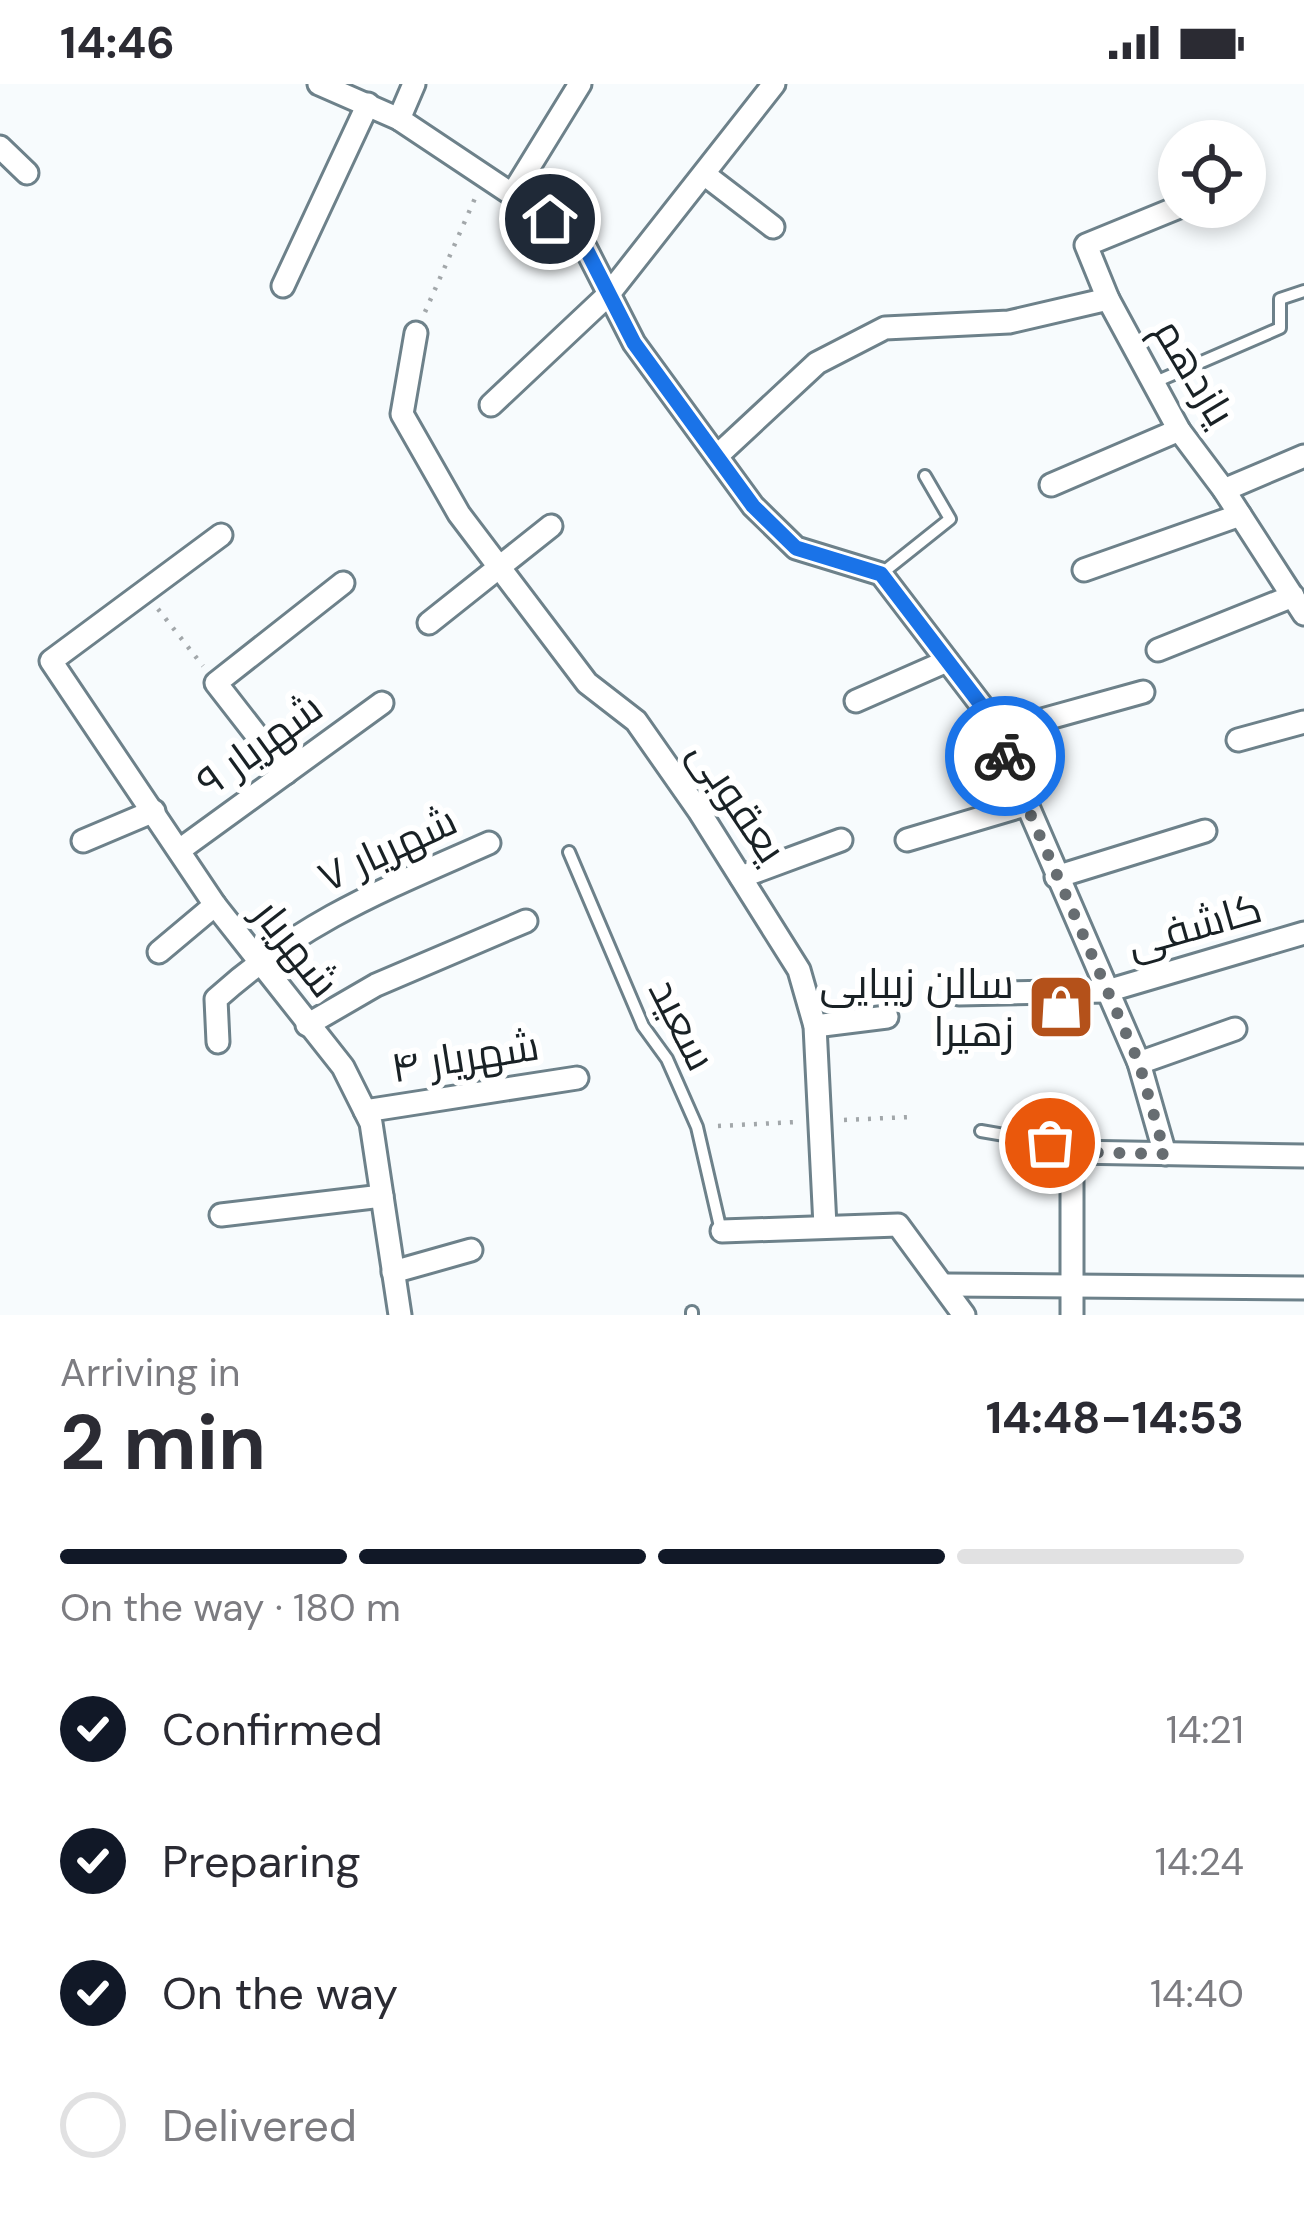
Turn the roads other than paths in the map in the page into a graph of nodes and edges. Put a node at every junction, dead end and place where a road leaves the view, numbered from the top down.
1 (319, 84) edge
2 (414, 84) edge
3 (580, 84) edge
4 (774, 84) edge
5 (368, 104) junction
6 (399, 119) junction
7 (0, 147) edge
8 (27, 172) dead end
9 (704, 174) junction
10 (513, 193) junction
11 (1158, 216) edge
12 (773, 227) dead end
13 (283, 286) dead end
14 (1304, 291) edge
15 (608, 295) junction
16 (1108, 299) junction
17 (416, 333) road end
18 (1153, 383) junction
19 (491, 405) dead end
20 (1179, 430) junction
21 (717, 456) junction
22 (1304, 456) edge
23 (925, 476) dead end
24 (1051, 484) dead end
25 (1224, 490) junction
26 (1240, 515) junction
27 (551, 526) dead end
28 (221, 535) dead end
29 (501, 570) junction
30 (1084, 570) dead end
31 (1304, 570) edge
32 (881, 574) junction
33 (343, 583) dead end
34 (1293, 596) edge
35 (429, 623) dead end
36 (1158, 650) dead end
37 (947, 661) junction
38 (1143, 692) dead end
39 (856, 701) dead end
40 (382, 703) dead end
41 (1304, 722) edge
42 (995, 733) junction
43 (1238, 740) dead end
44 (286, 773) junction
45 (1025, 805) junction
46 (154, 811) junction
47 (1205, 831) dead end
48 (907, 839) dead end
49 (842, 840) dead end
50 (83, 841) dead end
51 (489, 843) dead end
52 (181, 849) junction
53 (568, 852) dead end
54 (741, 877) junction
55 (1056, 878) junction
56 (215, 905) junction
57 (526, 921) dead end
58 (1304, 933) edge
59 (158, 952) dead end
60 (257, 962) junction
61 (1107, 991) junction
62 (959, 994) dead end
63 (887, 1017) dead end
64 (307, 1024) junction
65 (815, 1026) junction
66 (1235, 1029) dead end
67 (218, 1042) dead end
68 (1139, 1063) junction
69 (578, 1078) dead end
70 (365, 1111) junction
71 (981, 1131) dead end
72 (1072, 1152) junction
73 (1165, 1154) junction
74 (1304, 1156) edge
75 (382, 1196) junction
76 (221, 1215) dead end
77 (825, 1226) junction
78 (722, 1232) joint
79 (471, 1250) dead end
80 (393, 1272) junction
81 (1072, 1283) junction
82 (946, 1286) junction
83 (1304, 1288) edge
84 (400, 1315) edge
85 (964, 1315) edge
86 (1072, 1315) edge

1 - 5 street
2 - 6 street
3 - 10 street
4 - 9 street
5 - 6 street
5 - 13 street
6 - 10 street
7 - 8 street
9 - 12 street
9 - 15 street
10 - 15 street
11 - 16 street, یازدهم
14 - 18 lane
15 - 19 street
15 - 21 street
16 - 18 street, یازدهم
16 - 21 street
17 - 29 street, یعقوبی
18 - 20 street, یازدهم
20 - 24 street
20 - 25 street, یازدهم
21 - 32 street
22 - 25 street
23 - 32 lane
25 - 26 street, یازدهم
26 - 30 street
26 - 34 street, یازدهم
27 - 29 street
28 - 46 street, شهریار
29 - 35 street
29 - 54 street, یعقوبی
31 - 34 street
32 - 37 street
33 - 44 street
34 - 36 street
37 - 39 street
37 - 42 street
38 - 42 street
40 - 44 street, شهریار ۹
41 - 43 street
42 - 45 street
44 - 52 street, شهریار ۹
45 - 48 street
45 - 55 street
46 - 50 street
46 - 52 street, شهریار
47 - 55 street
49 - 54 street
51 - 60 street, شهریار ۷
52 - 56 street, شهریار
53 - 78 lane, سعید
54 - 65 street, یعقوبی
55 - 61 street
56 - 59 street
56 - 60 street, شهریار
57 - 64 street
58 - 61 street, کاشفی
60 - 64 street, شهریار
60 - 67 street, شهریار ۷
61 - 62 street, کاشفی
61 - 68 street
63 - 65 street
64 - 70 street, شهریار
65 - 77 street, یعقوبی
66 - 68 street
68 - 73 street
69 - 70 street, شهریار ۴
70 - 75 street, شهریار
71 - 72 lane
72 - 73 street
72 - 81 street
73 - 74 street
75 - 76 street
75 - 80 street, شهریار
77 - 78 street
77 - 82 street
79 - 80 street
80 - 84 street, شهریار
81 - 82 street
81 - 83 street
81 - 86 street
82 - 85 street

